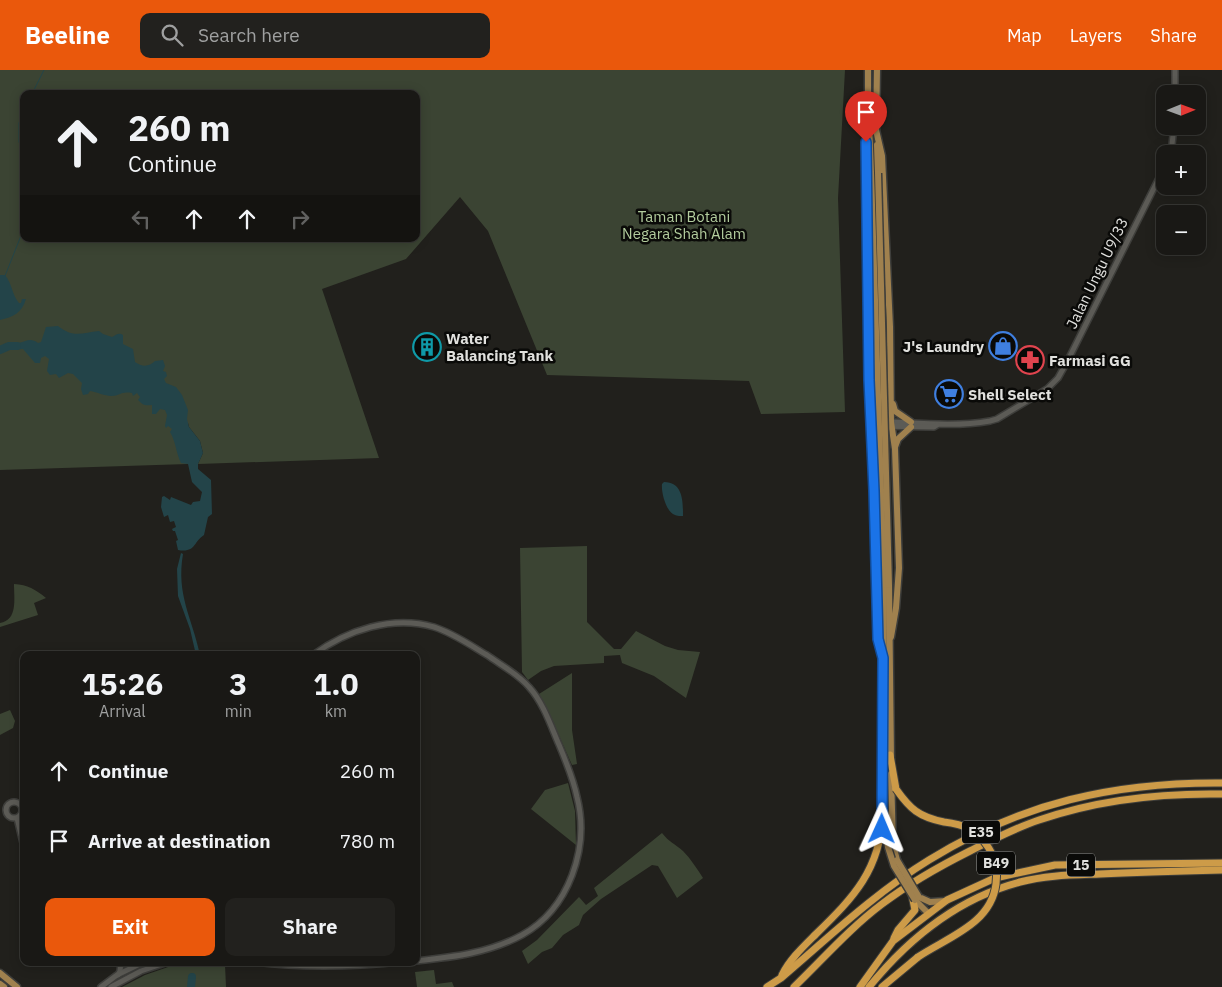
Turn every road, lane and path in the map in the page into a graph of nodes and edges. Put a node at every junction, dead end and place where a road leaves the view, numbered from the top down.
1 (868, 70) edge
2 (877, 70) edge
3 (1175, 70) edge
4 (1175, 85) edge
5 (872, 130) junction
6 (1156, 184) edge
7 (869, 380) junction
8 (890, 398) junction
9 (872, 424) junction
10 (892, 425) junction
11 (911, 425) junction
12 (895, 448) junction
13 (887, 585) junction
14 (891, 637) junction
15 (318, 651) edge
16 (883, 658) junction
17 (890, 755) junction
18 (1222, 784) edge
19 (1222, 794) edge
20 (20, 805) edge
21 (3, 814) edge
22 (882, 814) junction
23 (20, 815) edge
24 (17, 818) junction
25 (20, 830) edge
26 (890, 846) junction
27 (1222, 863) edge
28 (1222, 870) edge
29 (914, 897) junction
30 (947, 900) junction
31 (961, 906) junction
32 (928, 913) junction
33 (893, 941) junction
34 (420, 961) edge
35 (122, 966) edge
36 (156, 966) edge
37 (297, 966) edge
38 (342, 966) edge
39 (130, 967) edge
40 (141, 971) junction
41 (0, 973) edge
42 (117, 975) junction
43 (126, 978) junction
44 (781, 978) junction
45 (0, 984) edge
46 (4, 987) edge
47 (17, 987) edge
48 (101, 987) edge
49 (110, 987) edge
50 (767, 987) edge
51 (794, 987) edge
52 (860, 987) edge
53 (869, 987) edge
54 (882, 987) edge

1 - 5 main road, B49
2 - 5 main road, B49
3 - 4 street
5 - 7 main road
5 - 8 main road
5 - 13 main road, B49, bridge
6 - 11 street, Jalan Ungu U9/33
7 - 8 main road
7 - 9 main road
8 - 10 main road
8 - 11 main road
9 - 10 street, Jalan Ungu U9/33
9 - 16 main road
10 - 11 street, Jalan Ungu U9/33
10 - 12 main road
11 - 12 main road
12 - 14 main road
13 - 14 main road, B49
13 - 16 main road, B49
14 - 17 main road, B49
15 - 34 street
16 - 22 main road, B49
17 - 26 main road, B49
17 - 54 highway, B49, bridge
18 - 44 highway, E35
19 - 51 highway, E35
20 - 21 street
21 - 24 street
22 - 26 main road, B49
22 - 44 highway
23 - 24 street
24 - 25 street
26 - 29 main road, B49, bridge
27 - 30 highway, 15
28 - 31 highway, 15
29 - 30 main road
29 - 32 main road, B49
29 - 33 highway
30 - 32 highway, 15
31 - 32 highway
31 - 53 highway, 15
32 - 33 highway, 15
33 - 52 highway, 15
35 - 42 street
36 - 40 street
37 - 38 street
39 - 40 street
39 - 42 street
39 - 43 street
40 - 43 street
41 - 47 main road
42 - 48 street
43 - 49 street
44 - 50 highway, E35
45 - 46 main road

